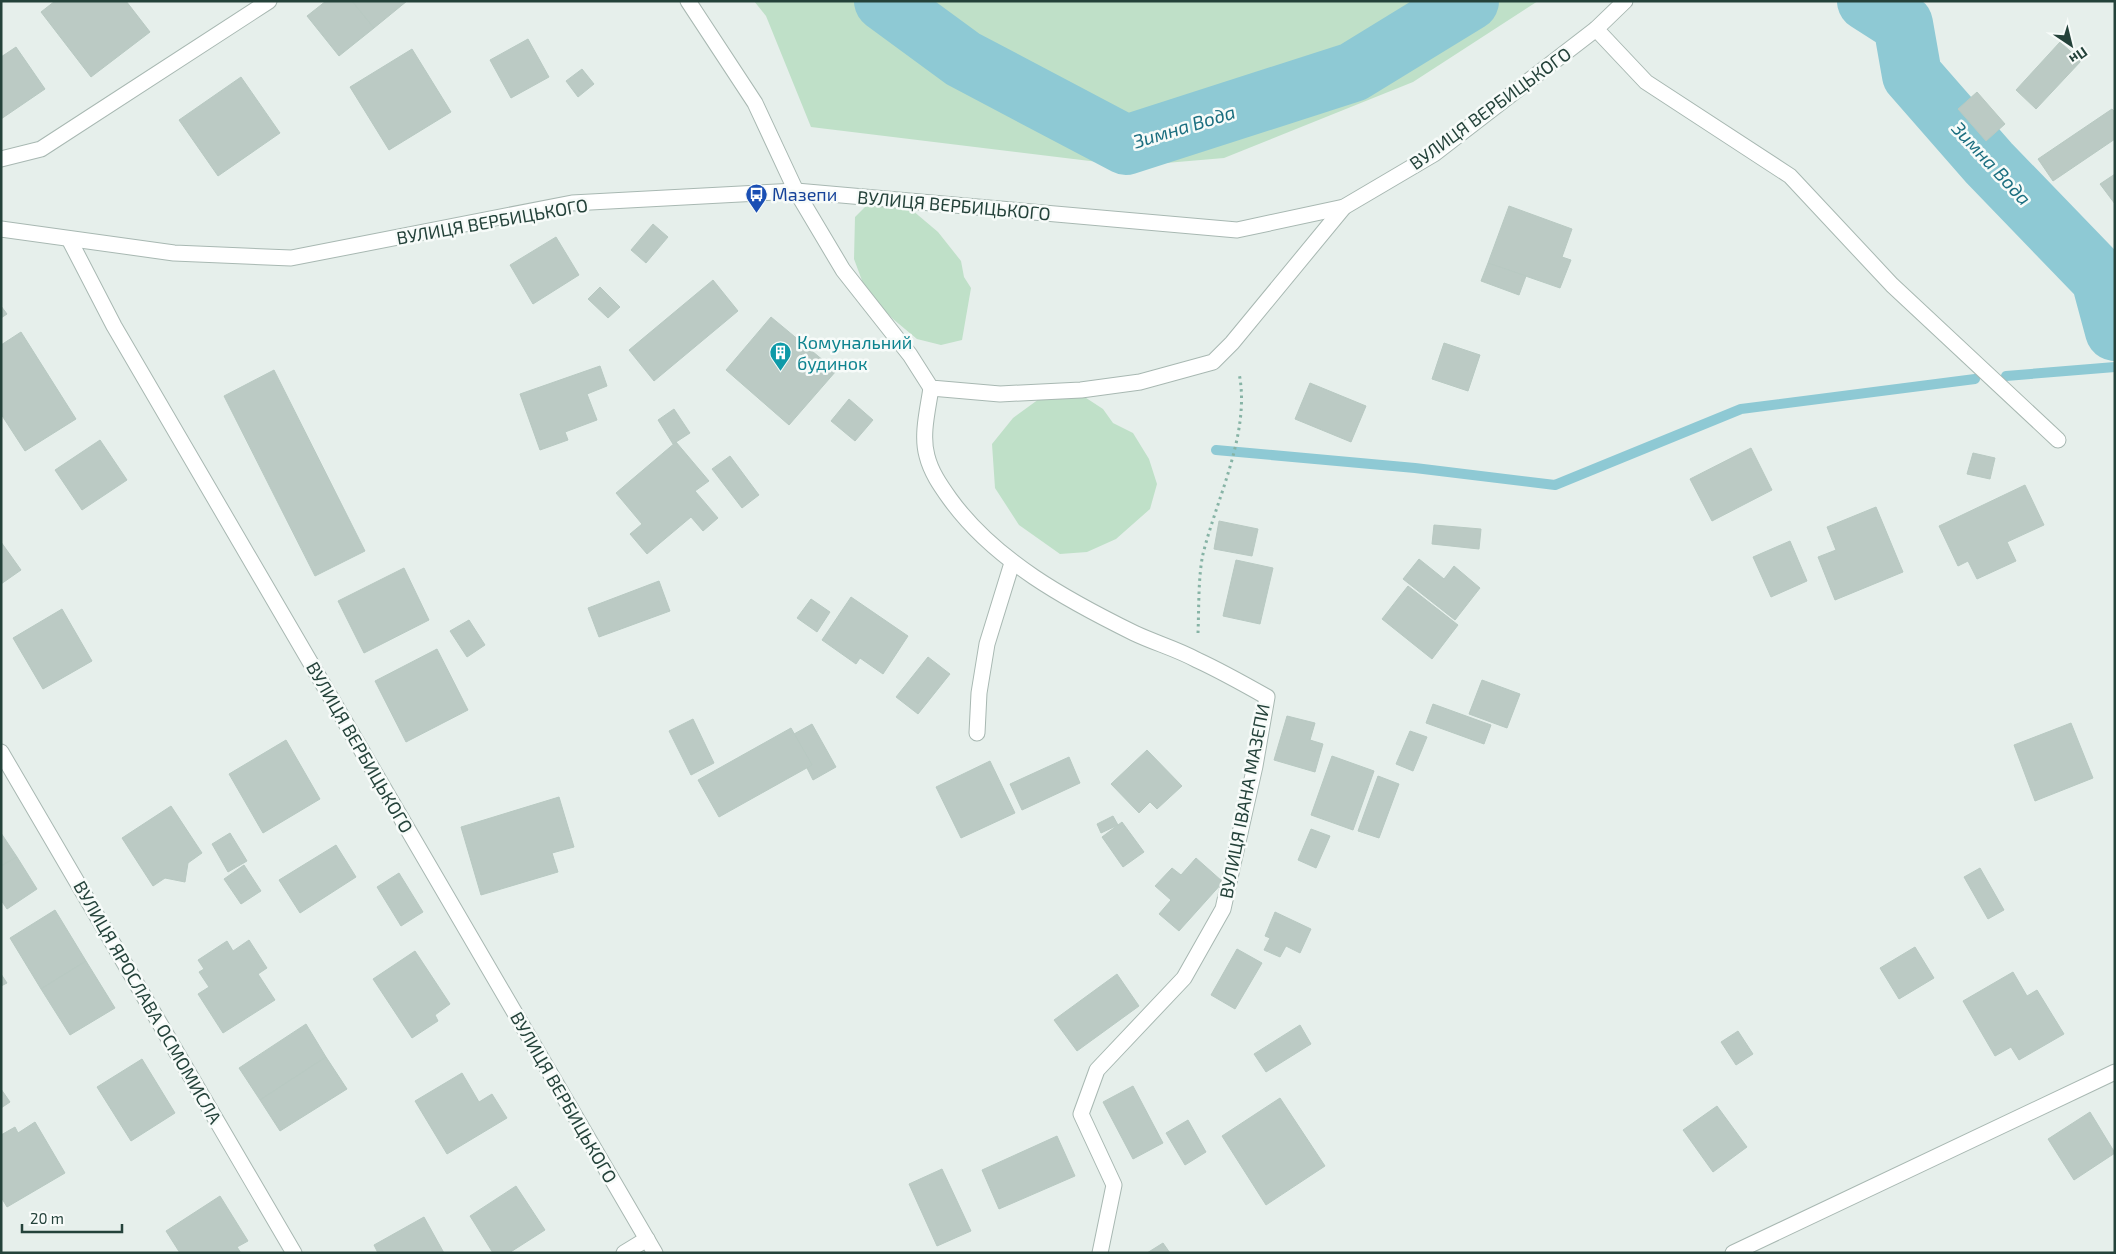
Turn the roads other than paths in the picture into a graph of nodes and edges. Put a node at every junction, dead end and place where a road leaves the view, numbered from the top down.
1 (269, 1) edge
2 (688, 1) edge
3 (1624, 3) edge
4 (1596, 29) junction
5 (1, 159) edge
6 (796, 191) junction
7 (1344, 207) junction
8 (1, 229) edge
9 (69, 239) junction
10 (931, 388) junction
11 (2058, 440) dead end
12 (1012, 563) junction
13 (977, 733) dead end
14 (1, 752) edge
15 (2115, 1072) edge
16 (647, 1239) junction
17 (294, 1253) edge
18 (624, 1253) edge
19 (656, 1253) edge
20 (1100, 1253) edge
21 (1732, 1253) edge

1 - 5 street
2 - 6 street
3 - 4 street, ВУЛИЦЯ ВЕРБИЦЬКОГО
4 - 7 street, ВУЛИЦЯ ВЕРБИЦЬКОГО
4 - 11 street
6 - 7 street, ВУЛИЦЯ ВЕРБИЦЬКОГО
6 - 9 street, ВУЛИЦЯ ВЕРБИЦЬКОГО
6 - 10 street
7 - 10 street
8 - 9 street, ВУЛИЦЯ ВЕРБИЦЬКОГО
9 - 16 street, ВУЛИЦЯ ВЕРБИЦЬКОГО
10 - 12 street, ВУЛИЦЯ ІВАНА МАЗЕПИ
12 - 13 street
12 - 20 street, ВУЛИЦЯ ІВАНА МАЗЕПИ
14 - 17 street, ВУЛИЦЯ ЯРОСЛАВА ОСМОМИСЛА
15 - 21 street
16 - 18 street
16 - 19 street, ВУЛИЦЯ ВЕРБИЦЬКОГО

